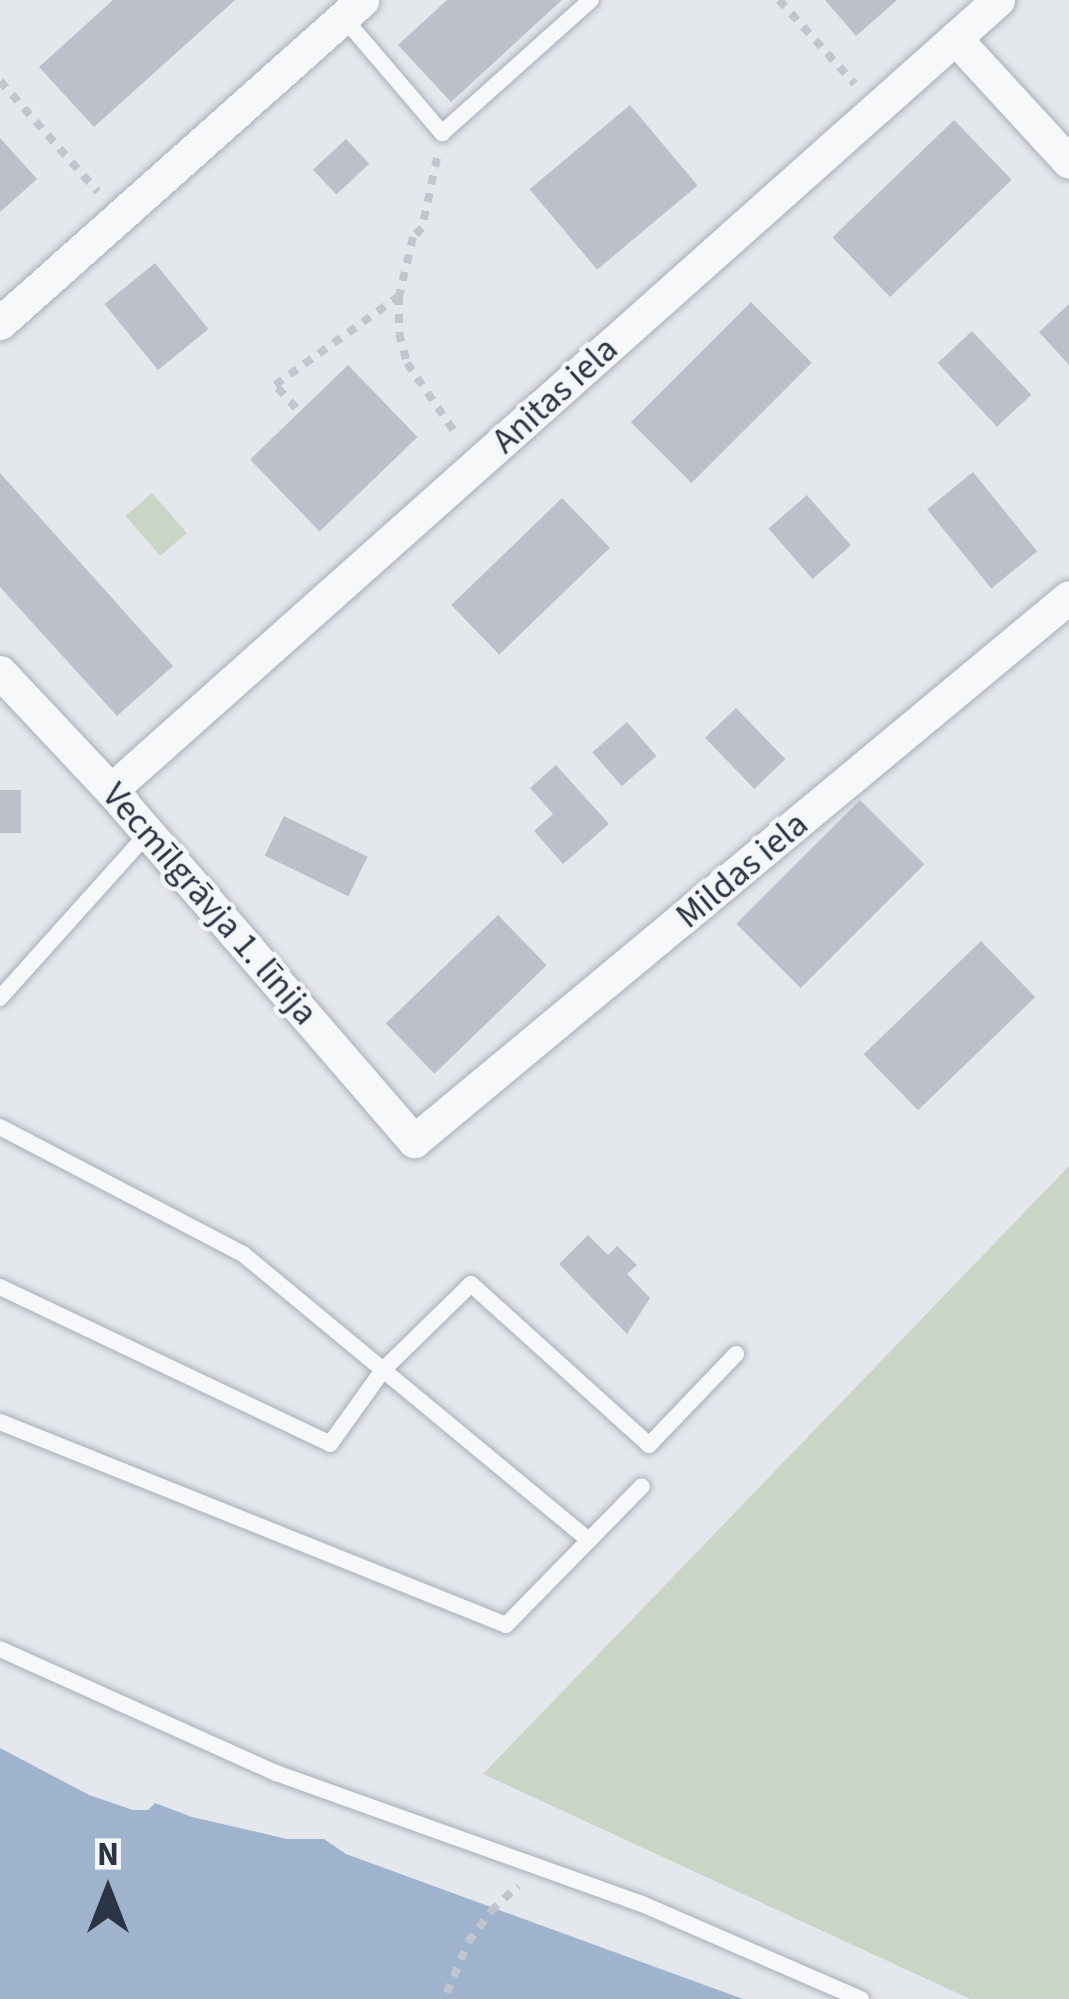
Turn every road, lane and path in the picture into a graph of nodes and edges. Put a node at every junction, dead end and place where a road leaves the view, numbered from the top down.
1 (591, 0) edge
2 (779, 0) edge
3 (998, 0) edge
4 (352, 8) edge
5 (955, 38) junction
6 (0, 81) edge
7 (876, 108) junction
8 (442, 133) junction
9 (1069, 162) edge
10 (120, 217) junction
11 (399, 296) junction
12 (0, 323) edge
13 (296, 408) dead end
14 (476, 464) junction
15 (1069, 597) edge
16 (0, 672) edge
17 (111, 790) junction
18 (148, 833) junction
19 (0, 998) edge
20 (0, 1127) edge
21 (414, 1141) joint
22 (0, 1287) edge
23 (736, 1354) dead end
24 (383, 1370) junction
25 (0, 1422) edge
26 (642, 1486) dead end
27 (589, 1540) junction
28 (0, 1649) edge
29 (521, 1883) dead end
30 (447, 1993) dead end
31 (861, 1999) edge

1 - 8 lane
2 - 7 path
3 - 5 street, Anitas iela
4 - 8 lane
4 - 10 street
5 - 7 street, Anitas iela
5 - 9 street
6 - 10 path
7 - 14 street, Anitas iela
8 - 11 path
10 - 12 street
11 - 13 path
11 - 14 path
14 - 17 street, Anitas iela
15 - 21 street, Mildas iela
16 - 17 street, Vecmīlgrāvja 1. līnija
17 - 18 street, Vecmīlgrāvja 1. līnija
18 - 19 lane
18 - 21 street, Vecmīlgrāvja 1. līnija
20 - 24 lane
22 - 24 lane
23 - 24 lane
24 - 27 lane
25 - 27 lane
26 - 27 lane
28 - 31 lane
29 - 30 path

